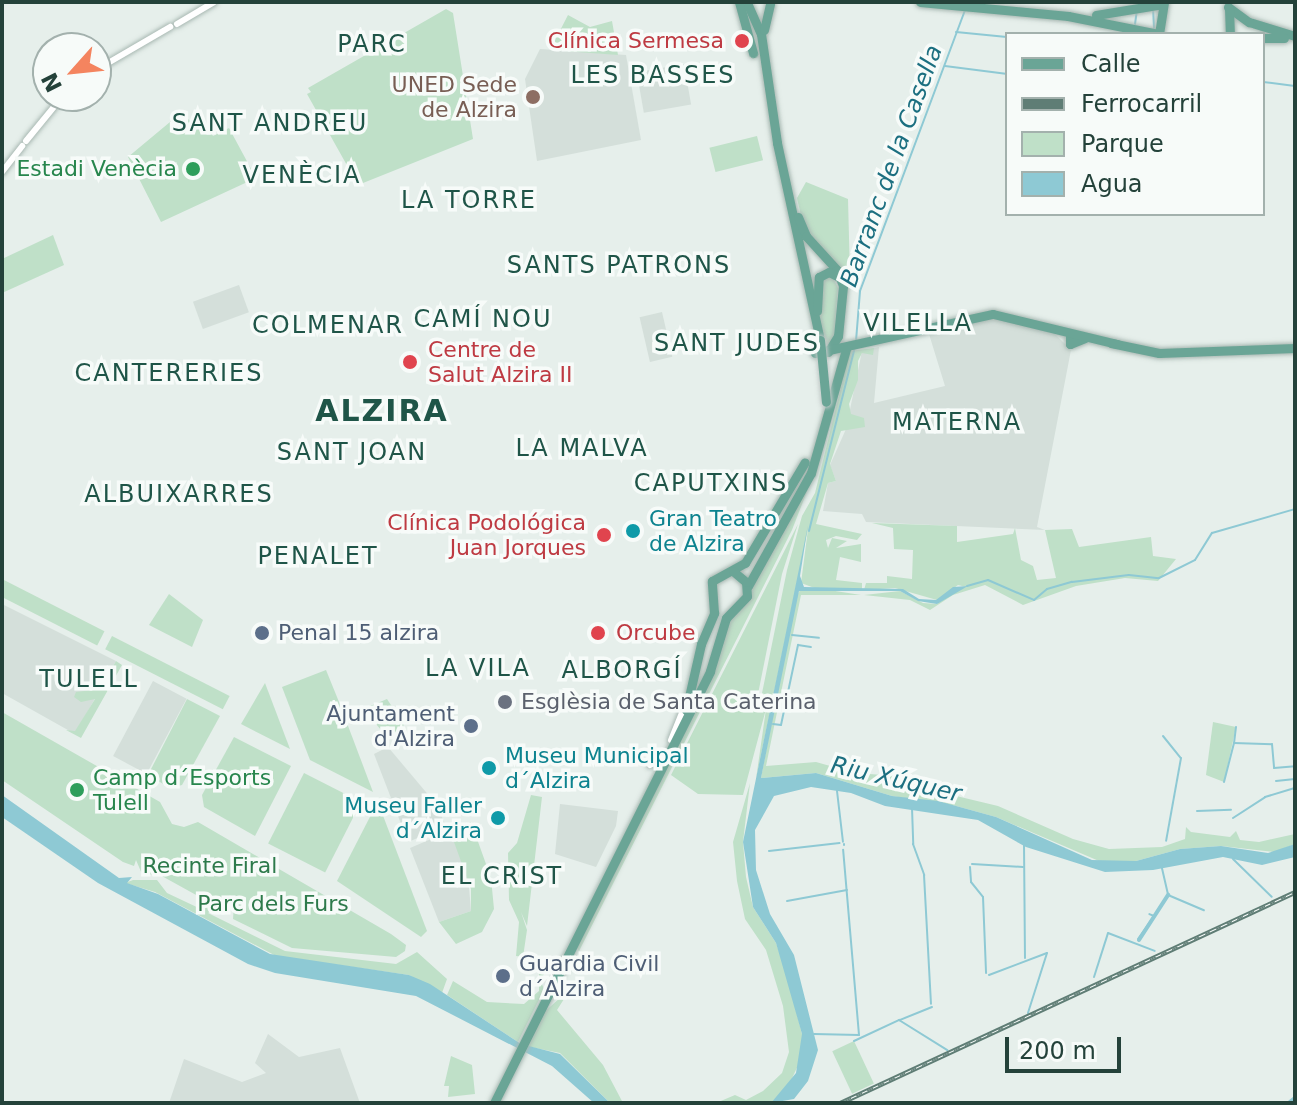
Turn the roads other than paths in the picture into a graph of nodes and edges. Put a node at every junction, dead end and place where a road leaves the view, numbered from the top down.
1 (214, 2) edge
2 (920, 2) edge
3 (743, 3) edge
4 (772, 3) edge
5 (1160, 4) edge
6 (1227, 4) edge
7 (1121, 19) junction
8 (1154, 32) edge
9 (1156, 32) edge
10 (1230, 32) edge
11 (1295, 37) edge
12 (1265, 38) edge
13 (753, 53) dead end
14 (112, 61) edge
15 (50, 112) edge
16 (786, 168) junction
17 (2, 172) edge
18 (841, 279) junction
19 (817, 311) junction
20 (1012, 317) junction
21 (1034, 322) junction
22 (840, 324) junction
23 (1088, 338) junction
24 (820, 340) junction
25 (1069, 341) junction
26 (853, 347) junction
27 (1295, 348) edge
28 (831, 352) junction
29 (815, 356) dead end
30 (822, 436) junction
31 (820, 448) junction
32 (805, 462) dead end
33 (772, 516) junction
34 (733, 571) junction
35 (748, 586) junction
36 (714, 601) junction
37 (733, 609) junction
38 (701, 644) junction
39 (676, 740) junction
40 (650, 765) dead end
41 (502, 1084) junction
42 (494, 1103) edge
43 (500, 1103) edge

1 - 14 street
2 - 7 main road
3 - 4 main road
3 - 13 main road
3 - 24 main road
4 - 16 main road
5 - 7 main road
5 - 9 main road
6 - 10 main road
6 - 11 main road
7 - 8 main road
11 - 12 main road
15 - 17 street
16 - 18 main road
16 - 19 main road
18 - 19 main road
18 - 22 main road
19 - 24 main road
20 - 21 main road
20 - 25 main road
20 - 26 main road
21 - 23 main road
21 - 25 main road
22 - 26 main road
22 - 28 main road
23 - 25 main road
23 - 27 main road
24 - 30 main road, bridge
26 - 28 main road
26 - 31 main road
28 - 29 main road
30 - 31 main road
30 - 33 main road
31 - 35 main road
32 - 33 main road
33 - 34 main road
34 - 35 main road
34 - 36 main road
35 - 37 main road
36 - 37 main road
36 - 38 main road
37 - 39 main road
38 - 39 main road
38 - 40 street
39 - 41 main road
41 - 42 main road
41 - 43 main road

